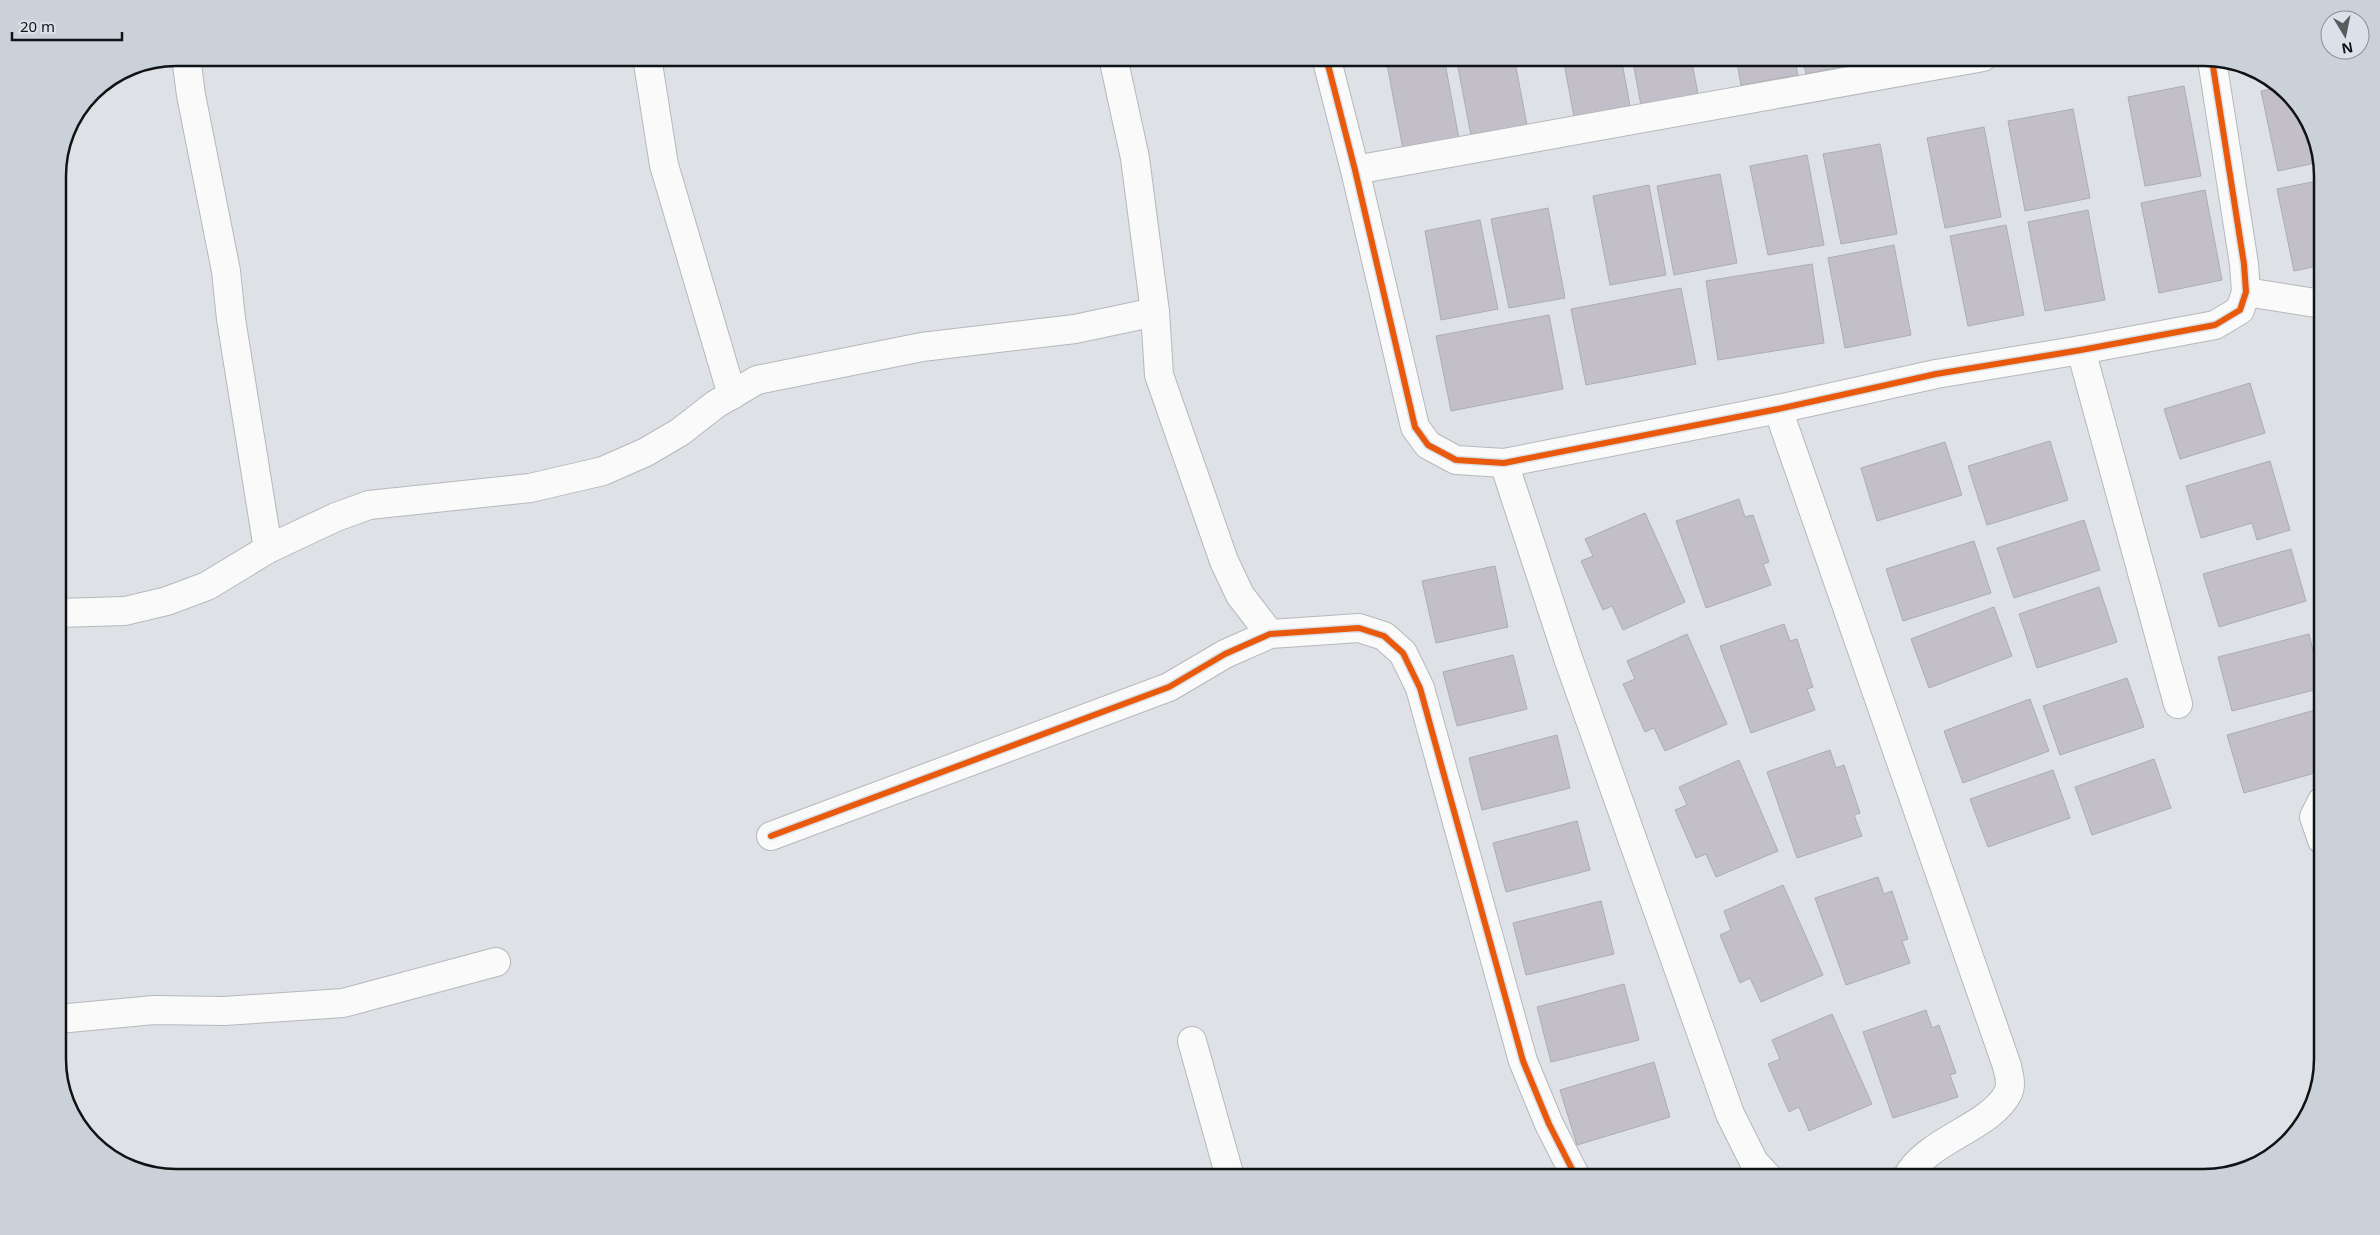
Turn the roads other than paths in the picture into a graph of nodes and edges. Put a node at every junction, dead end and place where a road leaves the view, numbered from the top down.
1 (187, 66) edge
2 (649, 66) edge
3 (1115, 66) edge
4 (1328, 66) edge
5 (1938, 66) edge
6 (2213, 67) edge
7 (1355, 170) junction
8 (2246, 292) junction
9 (2314, 303) edge
10 (1154, 312) junction
11 (2081, 350) junction
12 (732, 395) junction
13 (1778, 409) junction
14 (1504, 463) junction
15 (268, 549) junction
16 (66, 613) edge
17 (1270, 634) junction
18 (2178, 704) dead end
19 (771, 836) dead end
20 (496, 962) dead end
21 (66, 1018) edge
22 (1192, 1041) dead end
23 (1228, 1169) edge
24 (1572, 1169) edge
25 (1760, 1169) edge
26 (1911, 1169) edge

1 - 15 street
2 - 12 street
3 - 10 street
4 - 7 street
5 - 7 street
6 - 8 street
7 - 14 street
8 - 9 street
8 - 11 street
10 - 12 street
10 - 17 street
11 - 13 street
11 - 18 street
12 - 15 street
13 - 14 street
13 - 26 street
14 - 25 street
15 - 16 street
17 - 19 street
17 - 24 street
20 - 21 street
22 - 23 street

